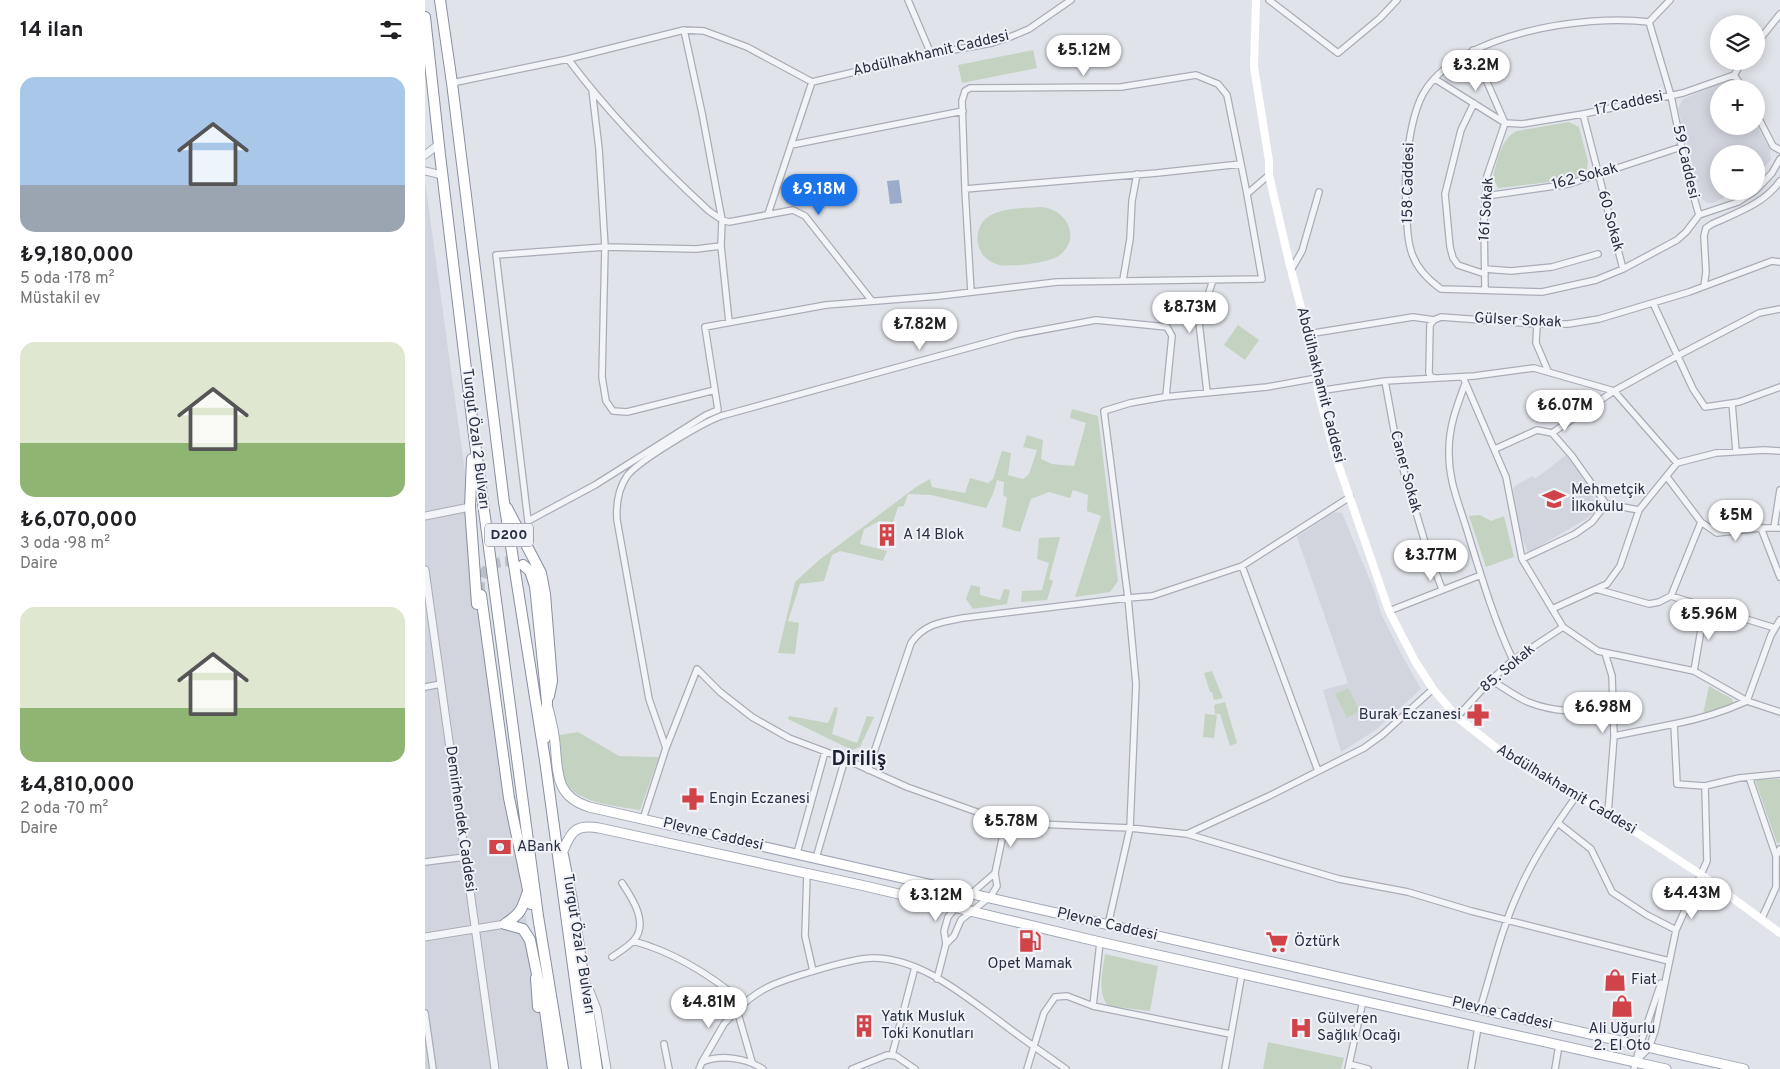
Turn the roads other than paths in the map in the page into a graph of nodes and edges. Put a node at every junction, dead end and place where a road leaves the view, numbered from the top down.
1 (440, 0) edge
2 (908, 0) edge
3 (1071, 0) edge
4 (1256, 0) edge
5 (1269, 0) edge
6 (1397, 0) edge
7 (1670, 0) edge
8 (1780, 14) edge
9 (425, 17) edge
10 (1649, 22) junction
11 (684, 30) junction
12 (1765, 33) edge
13 (1473, 50) junction
14 (931, 54) junction
15 (568, 59) junction
16 (1737, 70) edge
17 (1734, 75) junction
18 (1435, 79) junction
19 (1738, 80) edge
20 (811, 82) junction
21 (452, 83) junction
22 (592, 90) junction
23 (1671, 96) junction
24 (1474, 103) junction
25 (963, 110) junction
26 (1583, 114) junction
27 (1505, 123) junction
28 (1765, 130) edge
29 (439, 144) junction
30 (791, 145) junction
31 (1681, 148) junction
32 (1780, 150) edge
33 (425, 155) edge
34 (1780, 159) edge
35 (1241, 164) junction
36 (425, 171) edge
37 (1137, 174) junction
38 (442, 175) junction
39 (1598, 175) junction
40 (1269, 176) junction
41 (1765, 181) edge
42 (1780, 181) edge
43 (965, 189) junction
44 (1319, 192) dead end
45 (1247, 194) junction
46 (1486, 196) junction
47 (1741, 200) edge
48 (768, 214) junction
49 (1699, 215) junction
50 (722, 220) junction
51 (721, 246) junction
52 (605, 247) junction
53 (1598, 254) dead end
54 (1780, 262) edge
55 (1623, 269) junction
56 (1291, 270) junction
57 (1485, 272) junction
58 (1123, 280) junction
59 (1213, 280) junction
60 (1704, 286) junction
61 (1485, 290) junction
62 (971, 292) junction
63 (872, 301) junction
64 (1653, 303) junction
65 (1780, 309) edge
66 (1433, 320) junction
67 (729, 322) junction
68 (1537, 324) junction
69 (1308, 334) junction
70 (1677, 356) junction
71 (1548, 371) junction
72 (1463, 377) junction
73 (1317, 378) junction
74 (1437, 379) junction
75 (1385, 382) junction
76 (1465, 384) junction
77 (1780, 387) edge
78 (715, 390) junction
79 (1318, 391) junction
80 (1614, 391) junction
81 (1207, 392) junction
82 (1166, 396) junction
83 (1732, 403) junction
84 (1552, 433) junction
85 (474, 435) junction
86 (1495, 449) junction
87 (1780, 451) edge
88 (1736, 452) junction
89 (1677, 463) junction
90 (1667, 476) junction
91 (1780, 490) edge
92 (1350, 497) junction
93 (504, 502) junction
94 (1605, 504) junction
95 (470, 507) junction
96 (1639, 510) junction
97 (425, 516) edge
98 (1701, 522) junction
99 (1761, 528) junction
100 (1777, 528) edge
101 (1522, 559) junction
102 (523, 564) dead end
103 (1242, 566) junction
104 (425, 570) edge
105 (1481, 575) junction
106 (1780, 577) edge
107 (1442, 589) junction
108 (1596, 589) junction
109 (481, 595) tunnel mouth
110 (1671, 596) junction
111 (1128, 598) junction
112 (1705, 606) junction
113 (1552, 609) junction
114 (1389, 611) junction
115 (1780, 620) edge
116 (1563, 627) junction
117 (1775, 628) junction
118 (1605, 653) junction
119 (1513, 660) junction
120 (1693, 671) junction
121 (1491, 680) junction
122 (441, 684) junction
123 (425, 687) edge
124 (1433, 689) junction
125 (1747, 701) junction
126 (547, 702) junction
127 (1613, 712) junction
128 (1780, 712) edge
129 (1457, 716) junction
130 (1674, 724) junction
131 (1614, 736) junction
132 (503, 742) junction
133 (666, 748) junction
134 (825, 752) junction
135 (845, 759) junction
136 (545, 760) junction
137 (868, 770) junction
138 (1318, 771) junction
139 (1780, 774) edge
140 (1749, 777) junction
141 (1705, 786) junction
142 (1577, 795) junction
143 (1608, 814) junction
144 (643, 819) junction
145 (1006, 820) junction
146 (1558, 823) junction
147 (1130, 828) junction
148 (1187, 834) junction
149 (1780, 849) edge
150 (563, 851) junction
151 (797, 853) junction
152 (1776, 856) junction
153 (465, 857) junction
154 (816, 858) junction
155 (425, 862) edge
156 (807, 873) junction
157 (995, 873) junction
158 (1700, 874) junction
159 (622, 883) dead end
160 (528, 891) junction
161 (973, 894) junction
162 (989, 898) junction
163 (956, 907) junction
164 (971, 911) junction
165 (1762, 918) junction
166 (1507, 920) junction
167 (505, 924) junction
168 (1108, 925) junction
169 (474, 928) junction
170 (1676, 930) junction
171 (1780, 933) edge
172 (425, 937) edge
173 (633, 941) junction
174 (1100, 942) junction
175 (946, 944) junction
176 (612, 957) dead end
177 (1669, 961) junction
178 (915, 967) junction
179 (813, 971) junction
180 (1242, 973) junction
181 (584, 976) junction
182 (536, 978) junction
183 (549, 979) junction
184 (937, 979) junction
185 (543, 996) junction
186 (1363, 1001) junction
187 (744, 1003) junction
188 (1093, 1006) junction
189 (1480, 1009) junction
190 (737, 1010) junction
191 (425, 1013) edge
192 (1479, 1027) junction
193 (1230, 1034) junction
194 (664, 1044) dead end
195 (1559, 1045) junction
196 (1033, 1046) junction
197 (1644, 1046) junction
198 (892, 1055) junction
199 (702, 1062) junction
200 (752, 1062) junction
201 (1634, 1066) edge
202 (1348, 1067) edge
203 (433, 1069) edge
204 (495, 1069) edge
205 (547, 1069) edge
206 (553, 1069) edge
207 (563, 1069) edge
208 (587, 1069) edge
209 (597, 1069) edge
210 (607, 1069) edge
211 (669, 1069) edge
212 (699, 1069) edge
213 (763, 1069) edge
214 (851, 1069) edge
215 (915, 1069) edge
216 (1027, 1069) edge
217 (1066, 1069) edge
218 (1225, 1069) edge
219 (1368, 1069) edge
220 (1471, 1069) edge
221 (1555, 1069) edge
222 (1666, 1069) edge
223 (1744, 1069) edge

1 - 21 highway, Turgut Özal 2 Bulvarı / D200
2 - 14 street
3 - 14 street, Abdülhakhamit Caddesi
4 - 40 main road, Abdülhakhamit Caddesi
5 - 6 street
7 - 10 street
8 - 12 street
9 - 29 highway, Turgut Özal 2 Bulvarı
10 - 13 street, 158 Caddesi
10 - 23 street, 59 Caddesi
11 - 15 street
11 - 20 street
11 - 50 street
13 - 18 street, 158 Caddesi
13 - 27 street
14 - 20 street, Abdülhakhamit Caddesi
15 - 21 street
15 - 22 street
16 - 17 street
17 - 19 street
17 - 23 street, 17 Caddesi
18 - 24 street
18 - 61 street, 158 Caddesi
20 - 30 street
21 - 93 highway, Turgut Özal 2 Bulvarı / D200
22 - 50 street
22 - 52 street
23 - 26 street, 17 Caddesi
23 - 31 street, 59 Caddesi
24 - 27 street
24 - 57 street
25 - 30 street
25 - 35 street
25 - 43 street
26 - 27 street, 17 Caddesi
26 - 39 street, 60 Sokak
27 - 46 street, 161 Sokak
28 - 32 street
29 - 33 street
29 - 38 highway, Turgut Özal 2 Bulvarı
30 - 48 street
31 - 39 street, 162 Sokak
31 - 49 street, 59 Caddesi
34 - 41 street
35 - 37 street
35 - 45 street
36 - 38 street
37 - 43 street
37 - 58 street
38 - 85 highway, Turgut Özal 2 Bulvarı
39 - 46 street, 162 Sokak
39 - 55 street, 60 Sokak
40 - 45 street
40 - 56 main road, Abdülhakhamit Caddesi
42 - 60 street
43 - 62 street
44 - 56 street
45 - 59 street
46 - 57 street, 161 Sokak
47 - 49 street
48 - 50 street
48 - 63 street
49 - 55 street, 158 Caddesi
50 - 51 street
51 - 52 street
51 - 67 street
52 - 78 street
52 - 78 street
53 - 57 street
54 - 60 street, Gülser Sokak
55 - 61 street, 158 Caddesi
56 - 69 main road, Abdülhakhamit Caddesi
57 - 61 street, 161 Sokak
58 - 59 street
58 - 62 street
59 - 81 street
60 - 64 street, Gülser Sokak
62 - 63 street
63 - 67 street
64 - 68 street, Gülser Sokak
64 - 70 street
65 - 70 street
66 - 68 street, Gülser Sokak
66 - 69 street, Gülser Sokak
66 - 74 street
67 - 78 street
68 - 71 street
69 - 73 main road, Abdülhakhamit Caddesi
70 - 80 street
70 - 83 street
71 - 72 street
71 - 80 street
72 - 74 street
72 - 76 street
73 - 79 main road, Abdülhakhamit Caddesi
73 - 81 street
74 - 75 street
75 - 79 street
75 - 107 street, Caner Sokak
76 - 86 street
76 - 105 street
77 - 83 street
79 - 92 main road, Abdülhakhamit Caddesi
80 - 84 street
80 - 89 street
81 - 82 street
82 - 111 street
82 - 133 street
83 - 88 street
84 - 86 street
84 - 94 street
85 - 95 highway
85 - 183 highway, Turgut Özal 2 Bulvarı
86 - 101 street
87 - 88 street
88 - 89 street
89 - 90 street
90 - 96 street
90 - 98 street
91 - 100 street
92 - 103 street
92 - 114 main road, Abdülhakhamit Caddesi
93 - 126 highway, Turgut Özal 2 Bulvarı
93 - 136 highway, Turgut Özal 2 Bulvarı / D200
94 - 96 street
94 - 101 street
95 - 97 street
95 - 132 highway
96 - 108 street
98 - 99 street
98 - 110 street
99 - 100 street
99 - 106 street
101 - 113 street
102 - 126 highway, Turgut Özal 2 Bulvarı
103 - 111 street
103 - 138 street
104 - 122 street, Demirhendek Caddesi
105 - 107 street
105 - 119 street
107 - 114 street
108 - 110 street
108 - 113 street
109 - 132 highway, Turgut Özal 2 Bulvarı
110 - 112 street
111 - 137 street
111 - 147 street
112 - 117 street
112 - 120 street
113 - 116 street
114 - 124 main road, Abdülhakhamit Caddesi
115 - 117 street
116 - 118 street
116 - 119 street, 85. Sokak
117 - 125 street
118 - 120 street
118 - 127 street
119 - 121 street, 85. Sokak
120 - 125 street
121 - 127 street
121 - 129 street, 85. Sokak
122 - 123 street
122 - 153 street, Demirhendek Caddesi
124 - 129 main road, Abdülhakhamit Caddesi
124 - 138 street
125 - 128 street
125 - 130 street
126 - 136 highway, Turgut Özal 2 Bulvarı
126 - 144 main road, Plevne Caddesi
127 - 131 street
129 - 142 main road, Abdülhakhamit Caddesi
130 - 131 street
130 - 141 street
131 - 143 street
132 - 160 highway, Turgut Özal 2 Bulvarı
133 - 134 street
133 - 144 street
134 - 135 street
134 - 151 street
135 - 137 street
135 - 154 street
136 - 150 highway, Turgut Özal 2 Bulvarı
136 - 208 highway, Turgut Özal 2 Bulvarı / D200
137 - 145 street
138 - 148 street
139 - 140 street
140 - 141 street
140 - 152 street
141 - 158 street
142 - 143 main road, Abdülhakhamit Caddesi
142 - 146 street
143 - 158 main road, Abdülhakhamit Caddesi
144 - 151 main road, Plevne Caddesi
145 - 147 street
145 - 157 street
146 - 166 street
146 - 170 street
147 - 148 street
147 - 168 street
148 - 166 street
149 - 152 street
150 - 156 main road, Plevne Caddesi
150 - 181 highway, Turgut Özal 2 Bulvarı
151 - 154 main road, Plevne Caddesi
152 - 165 street
153 - 155 street
153 - 169 street, Demirhendek Caddesi
154 - 161 main road, Plevne Caddesi
156 - 163 main road, Plevne Caddesi
156 - 179 street
157 - 161 street
157 - 162 street
158 - 165 main road, Abdülhakhamit Caddesi
158 - 170 street
159 - 173 street
160 - 167 highway
160 - 183 highway, Turgut Özal 2 Bulvarı
161 - 162 main road, Plevne Caddesi
161 - 163 street
162 - 164 street
162 - 168 main road, Plevne Caddesi
163 - 164 main road, Plevne Caddesi
163 - 175 street
164 - 174 main road, Plevne Caddesi
164 - 175 street
165 - 171 main road, Abdülhakhamit Caddesi
166 - 177 street
166 - 189 street
167 - 169 street
167 - 182 highway
168 - 189 main road, Plevne Caddesi
169 - 172 street
169 - 204 street, Demirhendek Caddesi
170 - 177 street
173 - 176 street
173 - 187 street
174 - 180 main road, Plevne Caddesi
174 - 188 street
175 - 184 street
177 - 197 street
177 - 197 street
178 - 179 street
178 - 184 street
178 - 198 street
179 - 187 street
180 - 186 main road, Plevne Caddesi
180 - 193 street
181 - 209 highway, Turgut Özal 2 Bulvarı
181 - 210 street
182 - 185 highway
182 - 205 highway
183 - 185 highway, Turgut Özal 2 Bulvarı
183 - 207 highway, Turgut Özal 2 Bulvarı
184 - 196 street
185 - 206 highway, Turgut Özal 2 Bulvarı
186 - 192 main road, Plevne Caddesi
186 - 202 street
187 - 190 street
188 - 193 street
188 - 196 street
189 - 197 main road, Plevne Caddesi
190 - 199 street
190 - 200 street
191 - 203 street
192 - 195 main road, Plevne Caddesi
192 - 220 street
193 - 218 street
194 - 211 street
195 - 201 main road, Plevne Caddesi
195 - 221 street
196 - 216 street
196 - 217 street
197 - 201 street
197 - 201 street
197 - 223 main road, Plevne Caddesi
198 - 214 street
198 - 215 street
199 - 200 street
199 - 212 street
200 - 213 street
201 - 222 main road, Plevne Caddesi
202 - 219 street

